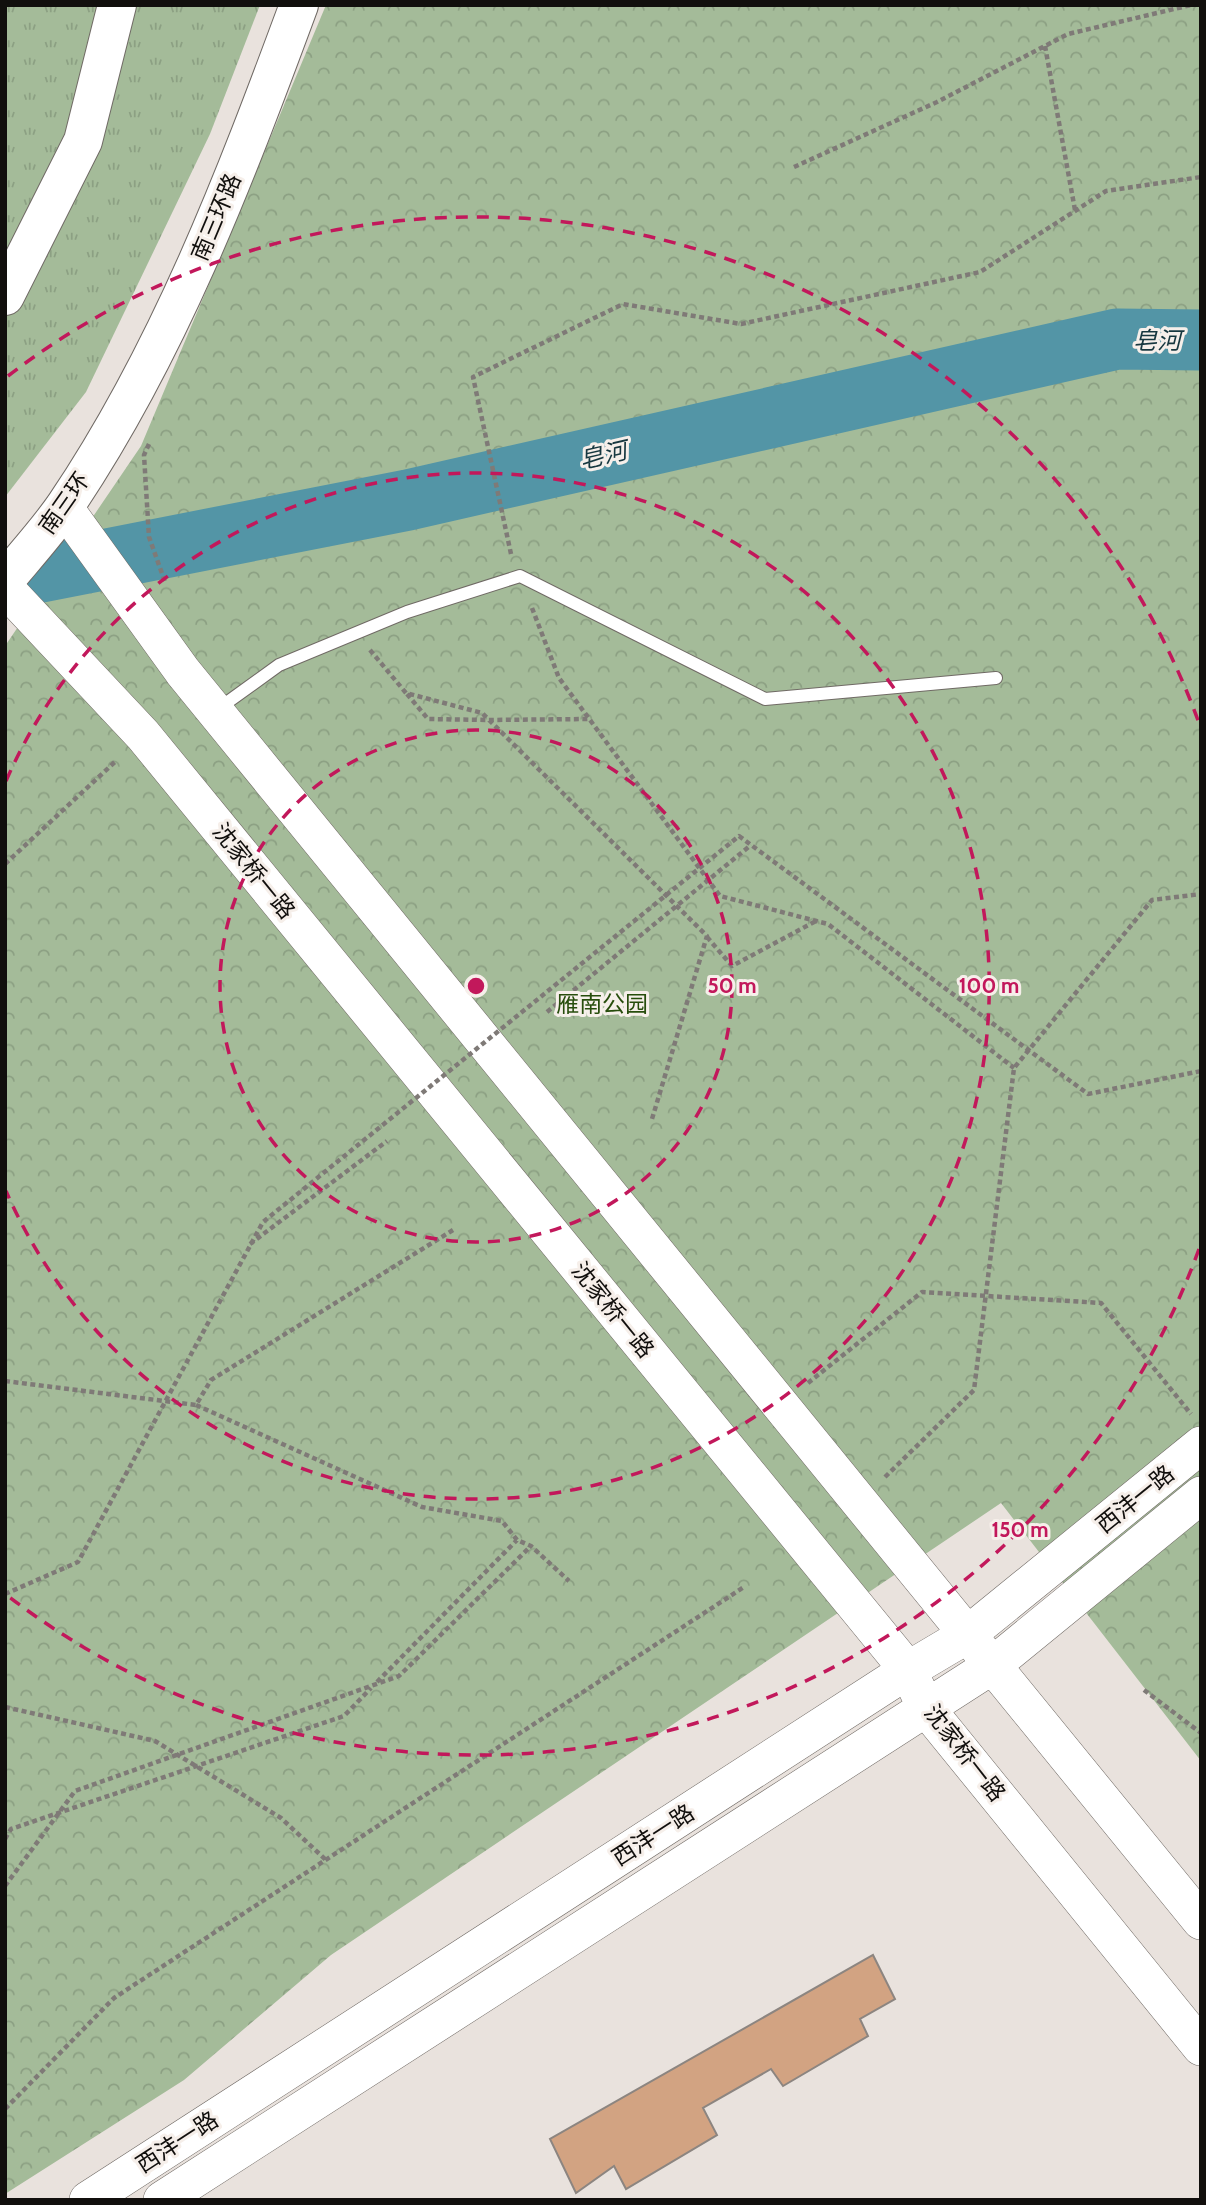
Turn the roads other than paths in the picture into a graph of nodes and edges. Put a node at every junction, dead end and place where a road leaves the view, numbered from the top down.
1 (117, 5) edge
2 (299, 5) edge
3 (5, 296) edge
4 (117, 421) joint
5 (64, 507) junction
6 (5, 580) edge
7 (5, 588) edge
8 (996, 678) dead end
9 (215, 712) junction
10 (1197, 1431) edge
11 (1201, 1495) edge
12 (967, 1635) junction
13 (993, 1665) junction
14 (908, 1671) junction
15 (926, 1708) junction
16 (1201, 1921) edge
17 (1201, 2047) edge
18 (88, 2200) edge
19 (162, 2200) edge

1 - 3 highway
2 - 4 highway, 南三环路
4 - 5 highway, 南三环
5 - 6 highway, 南三环
5 - 9 main road
7 - 14 main road, 沈家桥一路
8 - 9 lane
9 - 12 main road
10 - 12 main road, 西沣一路
11 - 13 main road, 西沣一路
12 - 13 main road
12 - 14 main road, 西沣一路
13 - 15 main road, 西沣一路
13 - 16 main road
14 - 15 main road, 沈家桥一路
14 - 18 main road, 西沣一路
15 - 17 main road, 沈家桥一路
15 - 19 main road, 西沣一路

